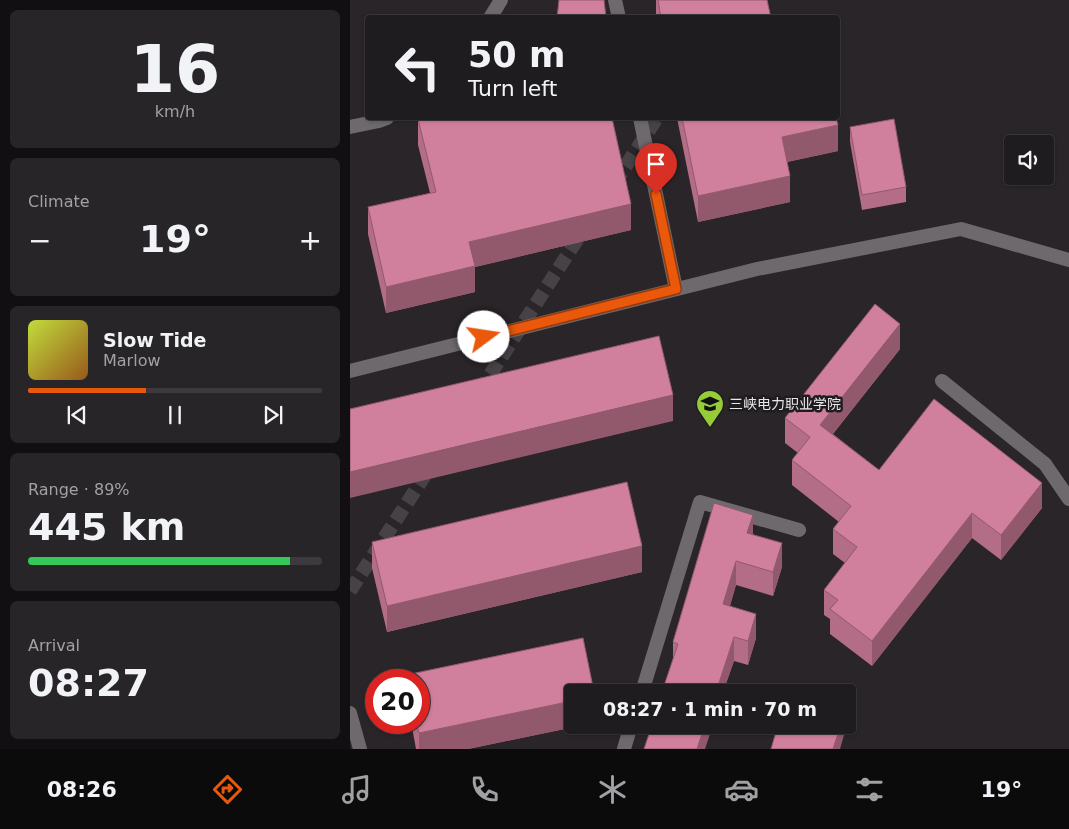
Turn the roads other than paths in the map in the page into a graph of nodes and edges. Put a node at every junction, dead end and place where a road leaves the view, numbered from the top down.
1 (501, 0) edge
2 (615, 0) edge
3 (492, 15) edge
4 (618, 15) edge
5 (383, 120) edge
6 (640, 120) edge
7 (350, 127) edge
8 (1069, 260) edge
9 (676, 289) junction
10 (350, 371) edge
11 (942, 381) dead end
12 (1069, 499) edge
13 (799, 530) dead end
14 (644, 684) edge
15 (350, 713) edge
16 (628, 734) edge
17 (356, 744) edge
18 (624, 749) edge

1 - 3 lane
2 - 4 lane
5 - 7 lane
6 - 9 lane
8 - 9 lane
9 - 10 lane
11 - 12 lane
13 - 14 lane
15 - 17 lane
16 - 18 lane

